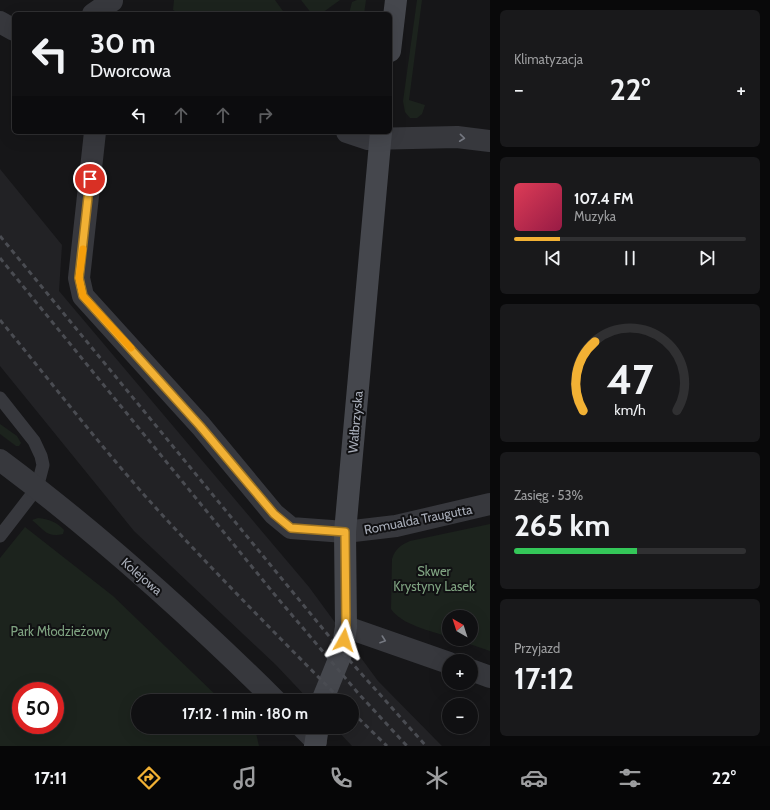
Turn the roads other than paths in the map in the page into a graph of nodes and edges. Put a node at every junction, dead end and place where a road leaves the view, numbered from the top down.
1 (396, 0) edge
2 (116, 7) edge
3 (100, 12) edge
4 (0, 22) edge
5 (12, 29) edge
6 (392, 34) edge
7 (95, 134) edge
8 (353, 134) edge
9 (380, 135) edge
10 (490, 141) edge
11 (0, 398) edge
12 (0, 460) edge
13 (37, 488) junction
14 (490, 504) edge
15 (345, 532) junction
16 (0, 536) edge
17 (346, 627) junction
18 (442, 661) edge
19 (478, 673) edge
20 (490, 677) edge
21 (269, 694) edge
22 (325, 694) edge

1 - 6 main road
2 - 3 street
4 - 5 street
7 - 15 street, Romualda Traugutta
8 - 9 street
9 -> 10 street
9 - 15 main road, Wałbrzyska
11 - 13 lane
12 - 13 street, Kolejowa
13 - 16 lane
13 - 21 street, Kolejowa
14 - 15 street, Romualda Traugutta
15 - 17 main road, Wałbrzyska
17 -> 18 street
17 - 22 main road, Wałbrzyska
19 - 20 street

